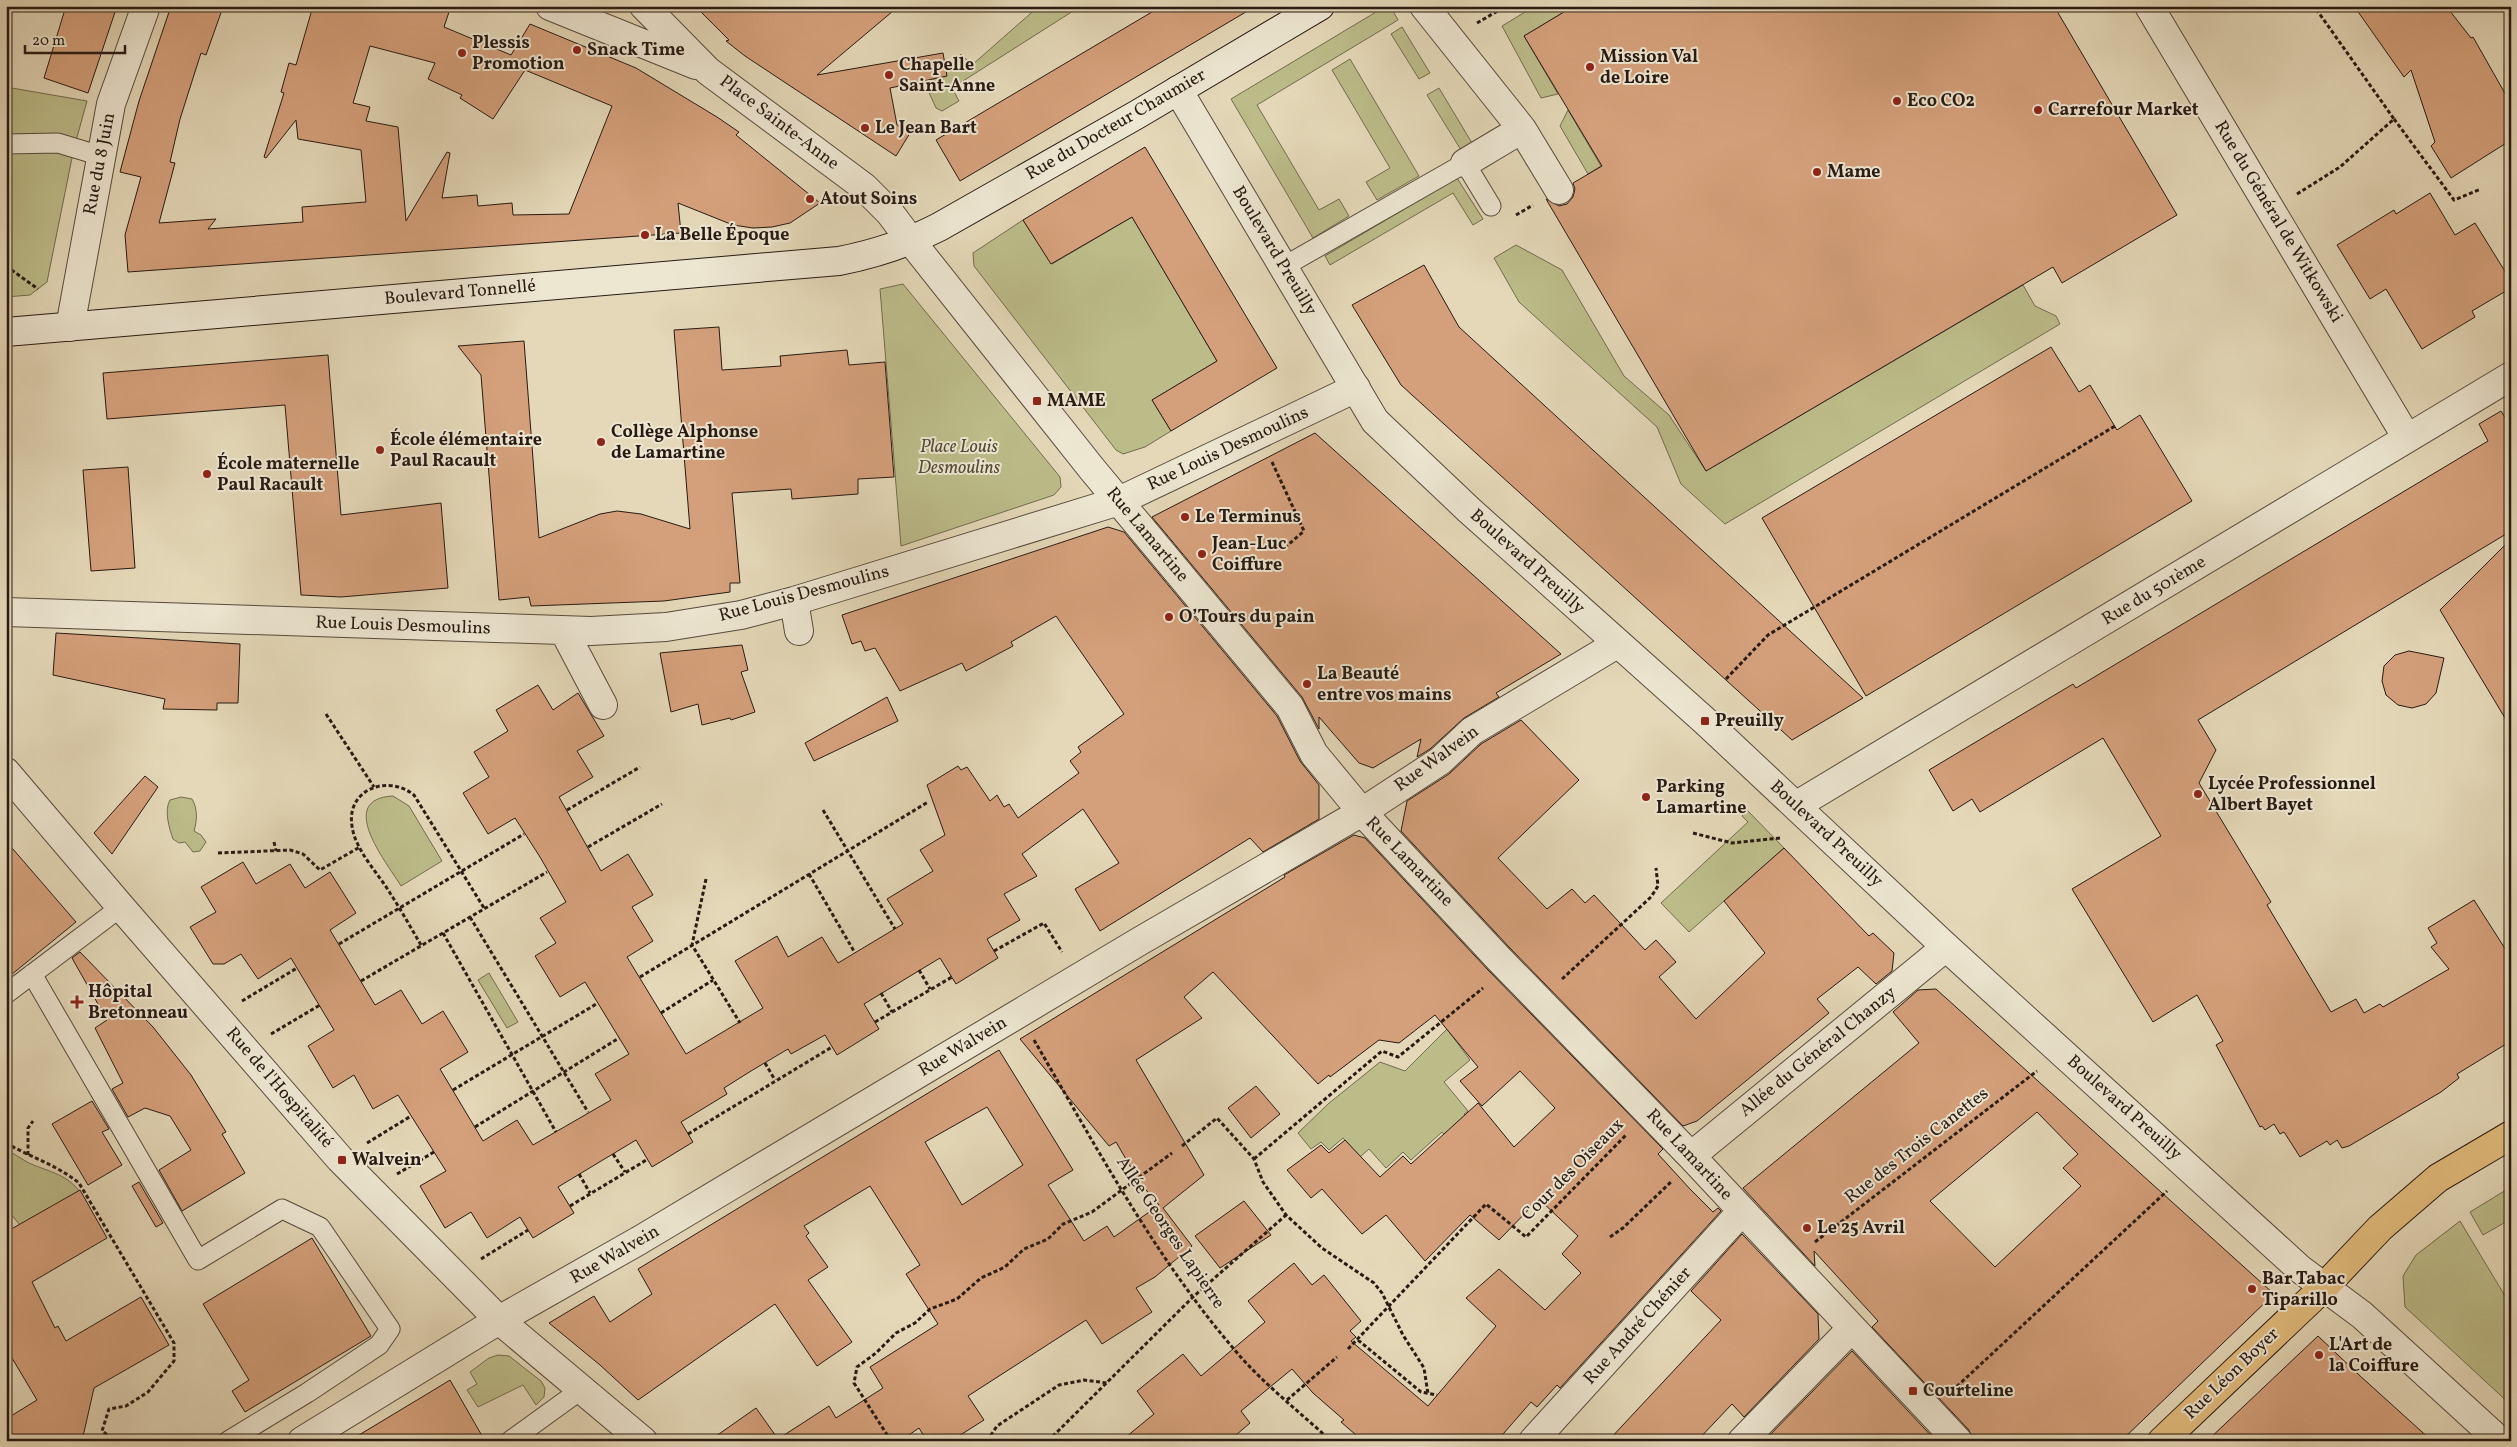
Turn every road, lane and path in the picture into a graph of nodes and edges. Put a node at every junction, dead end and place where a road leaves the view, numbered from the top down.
1 (146, 6) edge
2 (550, 6) edge
3 (644, 6) edge
4 (1320, 6) edge
5 (1424, 6) edge
6 (2149, 6) edge
7 (2314, 6) edge
8 (708, 71) junction
9 (1178, 90) junction
10 (2394, 119) junction
11 (1522, 129) junction
12 (6, 144) edge
13 (101, 156) junction
14 (1465, 163) junction
15 (2480, 189) dead end
16 (1559, 190) dead end
17 (1491, 206) dead end
18 (2271, 210) junction
19 (911, 241) junction
20 (6, 266) edge
21 (1283, 267) junction
22 (38, 289) dead end
23 (70, 327) junction
24 (6, 332) edge
25 (2511, 376) edge
26 (1356, 388) junction
27 (2115, 426) dead end
28 (1259, 434) junction
29 (2408, 438) junction
30 (1119, 501) junction
31 (1282, 550) dead end
32 (794, 601) junction
33 (6, 612) edge
34 (564, 631) junction
35 (799, 631) dead end
36 (1618, 644) junction
37 (1726, 679) dead end
38 (603, 705) dead end
39 (326, 714) dead end
40 (640, 766) dead end
41 (6, 772) edge
42 (374, 787) junction
43 (928, 802) dead end
44 (662, 804) dead end
45 (1797, 805) junction
46 (566, 810) dead end
47 (823, 810) dead end
48 (1362, 812) junction
49 (1693, 833) dead end
50 (524, 834) dead end
51 (1780, 838) dead end
52 (274, 842) dead end
53 (360, 847) junction
54 (588, 847) dead end
55 (276, 851) junction
56 (847, 851) junction
57 (218, 853) dead end
58 (1656, 868) dead end
59 (462, 871) junction
60 (547, 872) dead end
61 (809, 874) junction
62 (706, 879) dead end
63 (121, 907) junction
64 (399, 908) junction
65 (484, 908) junction
66 (470, 917) junction
67 (895, 929) dead end
68 (443, 933) junction
69 (339, 944) dead end
70 (692, 945) junction
71 (421, 946) junction
72 (1946, 947) junction
73 (994, 951) dead end
74 (855, 953) dead end
75 (297, 968) dead end
76 (1508, 968) junction
77 (919, 970) dead end
78 (32, 974) junction
79 (640, 977) dead end
80 (952, 978) dead end
81 (1078, 978) junction
82 (713, 980) junction
83 (361, 981) dead end
84 (930, 989) junction
85 (881, 993) dead end
86 (6, 994) edge
87 (1539, 1000) junction
88 (598, 1003) dead end
89 (320, 1005) dead end
90 (661, 1012) dead end
91 (892, 1012) junction
92 (1019, 1014) junction
93 (216, 1016) junction
94 (874, 1022) dead end
95 (740, 1023) dead end
96 (542, 1036) junction
97 (619, 1038) dead end
98 (832, 1047) dead end
99 (244, 1049) junction
100 (2062, 1052) junction
101 (512, 1054) junction
102 (765, 1063) dead end
103 (564, 1072) junction
104 (775, 1080) junction
105 (454, 1090) dead end
106 (532, 1091) junction
107 (588, 1112) dead end
108 (1649, 1112) junction
109 (411, 1116) dead end
110 (33, 1121) dead end
111 (474, 1127) dead end
112 (556, 1132) dead end
113 (688, 1134) dead end
114 (2511, 1135) edge
115 (6, 1143) edge
116 (1182, 1146) dead end
117 (434, 1152) dead end
118 (1172, 1153) dead end
119 (613, 1154) dead end
120 (28, 1156) junction
121 (1692, 1158) junction
122 (340, 1159) junction
123 (1254, 1159) junction
124 (648, 1160) dead end
125 (2191, 1169) junction
126 (625, 1172) junction
127 (579, 1174) dead end
128 (371, 1190) junction
129 (1122, 1190) junction
130 (590, 1193) junction
131 (570, 1206) dead end
132 (1742, 1211) junction
133 (1286, 1215) junction
134 (528, 1230) dead end
135 (1610, 1237) dead end
136 (1790, 1262) junction
137 (454, 1274) junction
138 (2324, 1287) junction
139 (1194, 1297) junction
140 (1388, 1306) junction
141 (499, 1320) junction
142 (1852, 1328) junction
143 (1358, 1340) junction
144 (1348, 1349) dead end
145 (1337, 1357) dead end
146 (1107, 1383) junction
147 (582, 1390) junction
148 (1428, 1394) junction
149 (1437, 1395) dead end
150 (1287, 1400) junction
151 (1930, 1410) junction
152 (116, 1441) edge
153 (228, 1441) edge
154 (302, 1441) edge
155 (510, 1441) edge
156 (643, 1441) edge
157 (892, 1441) edge
158 (987, 1441) edge
159 (1048, 1441) edge
160 (1331, 1441) edge
161 (1533, 1441) edge
162 (1742, 1441) edge
163 (1958, 1441) edge
164 (2162, 1441) edge
165 (2500, 1441) edge

1 - 13 street, Rue du 8 Juin
2 - 8 street, Place Sainte-Anne
3 - 8 street, Place Sainte-Anne
4 - 9 street, Rue du Docteur Chaumier
5 - 11 street
6 - 18 street, Rue du Général de Witkowski
7 - 10 path
8 - 19 street, Place Sainte-Anne
9 - 19 street, Rue du Docteur Chaumier
9 - 21 street, Boulevard Preuilly
10 - 15 path
10 - 18 path
11 - 14 street
11 - 16 street
12 - 13 lane
13 - 23 street, Rue du 8 Juin
14 - 17 lane
14 - 21 lane
18 - 29 street, Rue du Général de Witkowski
19 - 23 street, Boulevard Tonnellé
19 - 30 street, Rue Lamartine
20 - 22 path
21 - 26 street, Boulevard Preuilly
23 - 24 street, Boulevard Tonnellé
25 - 29 street, Rue du 501ème
26 - 28 street, Rue Louis Desmoulins
26 - 36 street, Boulevard Preuilly
27 - 37 path
28 - 30 street, Rue Louis Desmoulins
28 - 31 path
29 - 45 street, Rue du 501ème
30 - 32 street, Rue Louis Desmoulins
30 - 48 street, Rue Lamartine
32 - 34 street, Rue Louis Desmoulins
32 - 35 street
33 - 34 street, Rue Louis Desmoulins
34 - 38 street
36 - 45 street, Boulevard Preuilly
36 - 48 street, Rue Walvein
39 - 42 path
40 - 46 path
41 - 63 street, Rue de l'Hospitalité
42 - 53 path
42 - 59 path
43 - 56 path
44 - 54 path
45 - 72 street, Boulevard Preuilly
47 - 56 path
48 - 76 street, Rue Lamartine
48 - 81 street, Rue Walvein
49 - 51 path
50 - 59 path
52 - 55 path
53 - 55 path
53 - 64 path
55 - 57 path
56 - 61 path
56 - 67 path
58 - 87 path
59 - 64 path
59 - 65 path
60 - 65 path
61 - 70 path
61 - 74 path
62 - 70 path
63 - 78 lane
63 - 93 street, Rue de l'Hospitalité
64 - 69 path
64 - 71 path
65 - 66 path
66 - 68 path
66 - 96 path
68 - 71 path
68 - 101 path
70 - 79 path
70 - 82 path
71 - 83 path
72 - 100 street, Boulevard Preuilly
72 - 121 street, Allée du Général Chanzy
73 - 81 path
75 - 93 path
76 - 87 street, Rue Lamartine
76 - 123 path
77 - 84 path
78 - 86 lane
78 - 153 lane
80 - 84 path
81 - 92 street, Rue Walvein
82 - 90 path
82 - 95 path
84 - 91 path
85 - 91 path
87 - 108 street, Rue Lamartine
88 - 96 path
89 - 99 path
91 - 94 path
92 - 129 path, Allée Georges Lapierre
92 - 141 street, Rue Walvein
93 - 99 street, Rue de l'Hospitalité
96 - 101 path
96 - 103 path
97 - 103 path
98 - 104 path
99 - 122 street, Rue de l'Hospitalité
100 - 125 street, Boulevard Preuilly
100 - 136 path, Rue des Trois Canettes
101 - 105 path
101 - 106 path
102 - 104 path
103 - 106 path
103 - 107 path
104 - 113 path
106 - 111 path
106 - 112 path
108 - 121 street, Rue Lamartine
108 - 140 path, Cour des Oiseaux
109 - 122 path
110 - 120 path
114 - 138 main road, Rue Léon Boyer
115 - 120 path
116 - 123 path
117 - 128 path
118 - 129 path
119 - 126 path
120 - 152 path
121 - 132 street, Rue Lamartine
121 - 135 path
122 - 128 street, Rue de l'Hospitalité
123 - 133 path
124 - 126 path
125 - 138 street, Boulevard Preuilly
125 - 151 path
126 - 130 path
127 - 130 path
128 - 137 street, Rue de l'Hospitalité
129 - 139 path, Allée Georges Lapierre
129 - 157 path
130 - 131 path
132 - 136 street, Rue Lamartine
132 - 161 street, Rue André Chénier
133 - 139 path
133 - 140 path
134 - 137 path
136 - 142 street, Rue Lamartine
137 - 141 street, Rue de l'Hospitalité
138 - 164 main road, Rue Léon Boyer
138 - 165 street, Boulevard Preuilly
139 - 146 path
139 - 150 path, Allée Georges Lapierre
140 - 143 path
140 - 148 path
141 - 147 street, Rue de l'Hospitalité
141 - 154 street, Rue Walvein
142 - 151 street, Rue Lamartine
142 - 162 street
143 - 144 path
143 - 148 path
145 - 150 path
146 - 158 path
146 - 159 path
147 - 155 lane
147 - 156 street, Rue de l'Hospitalité
148 - 149 path
150 - 160 path, Allée Georges Lapierre
151 - 163 street, Rue Lamartine

